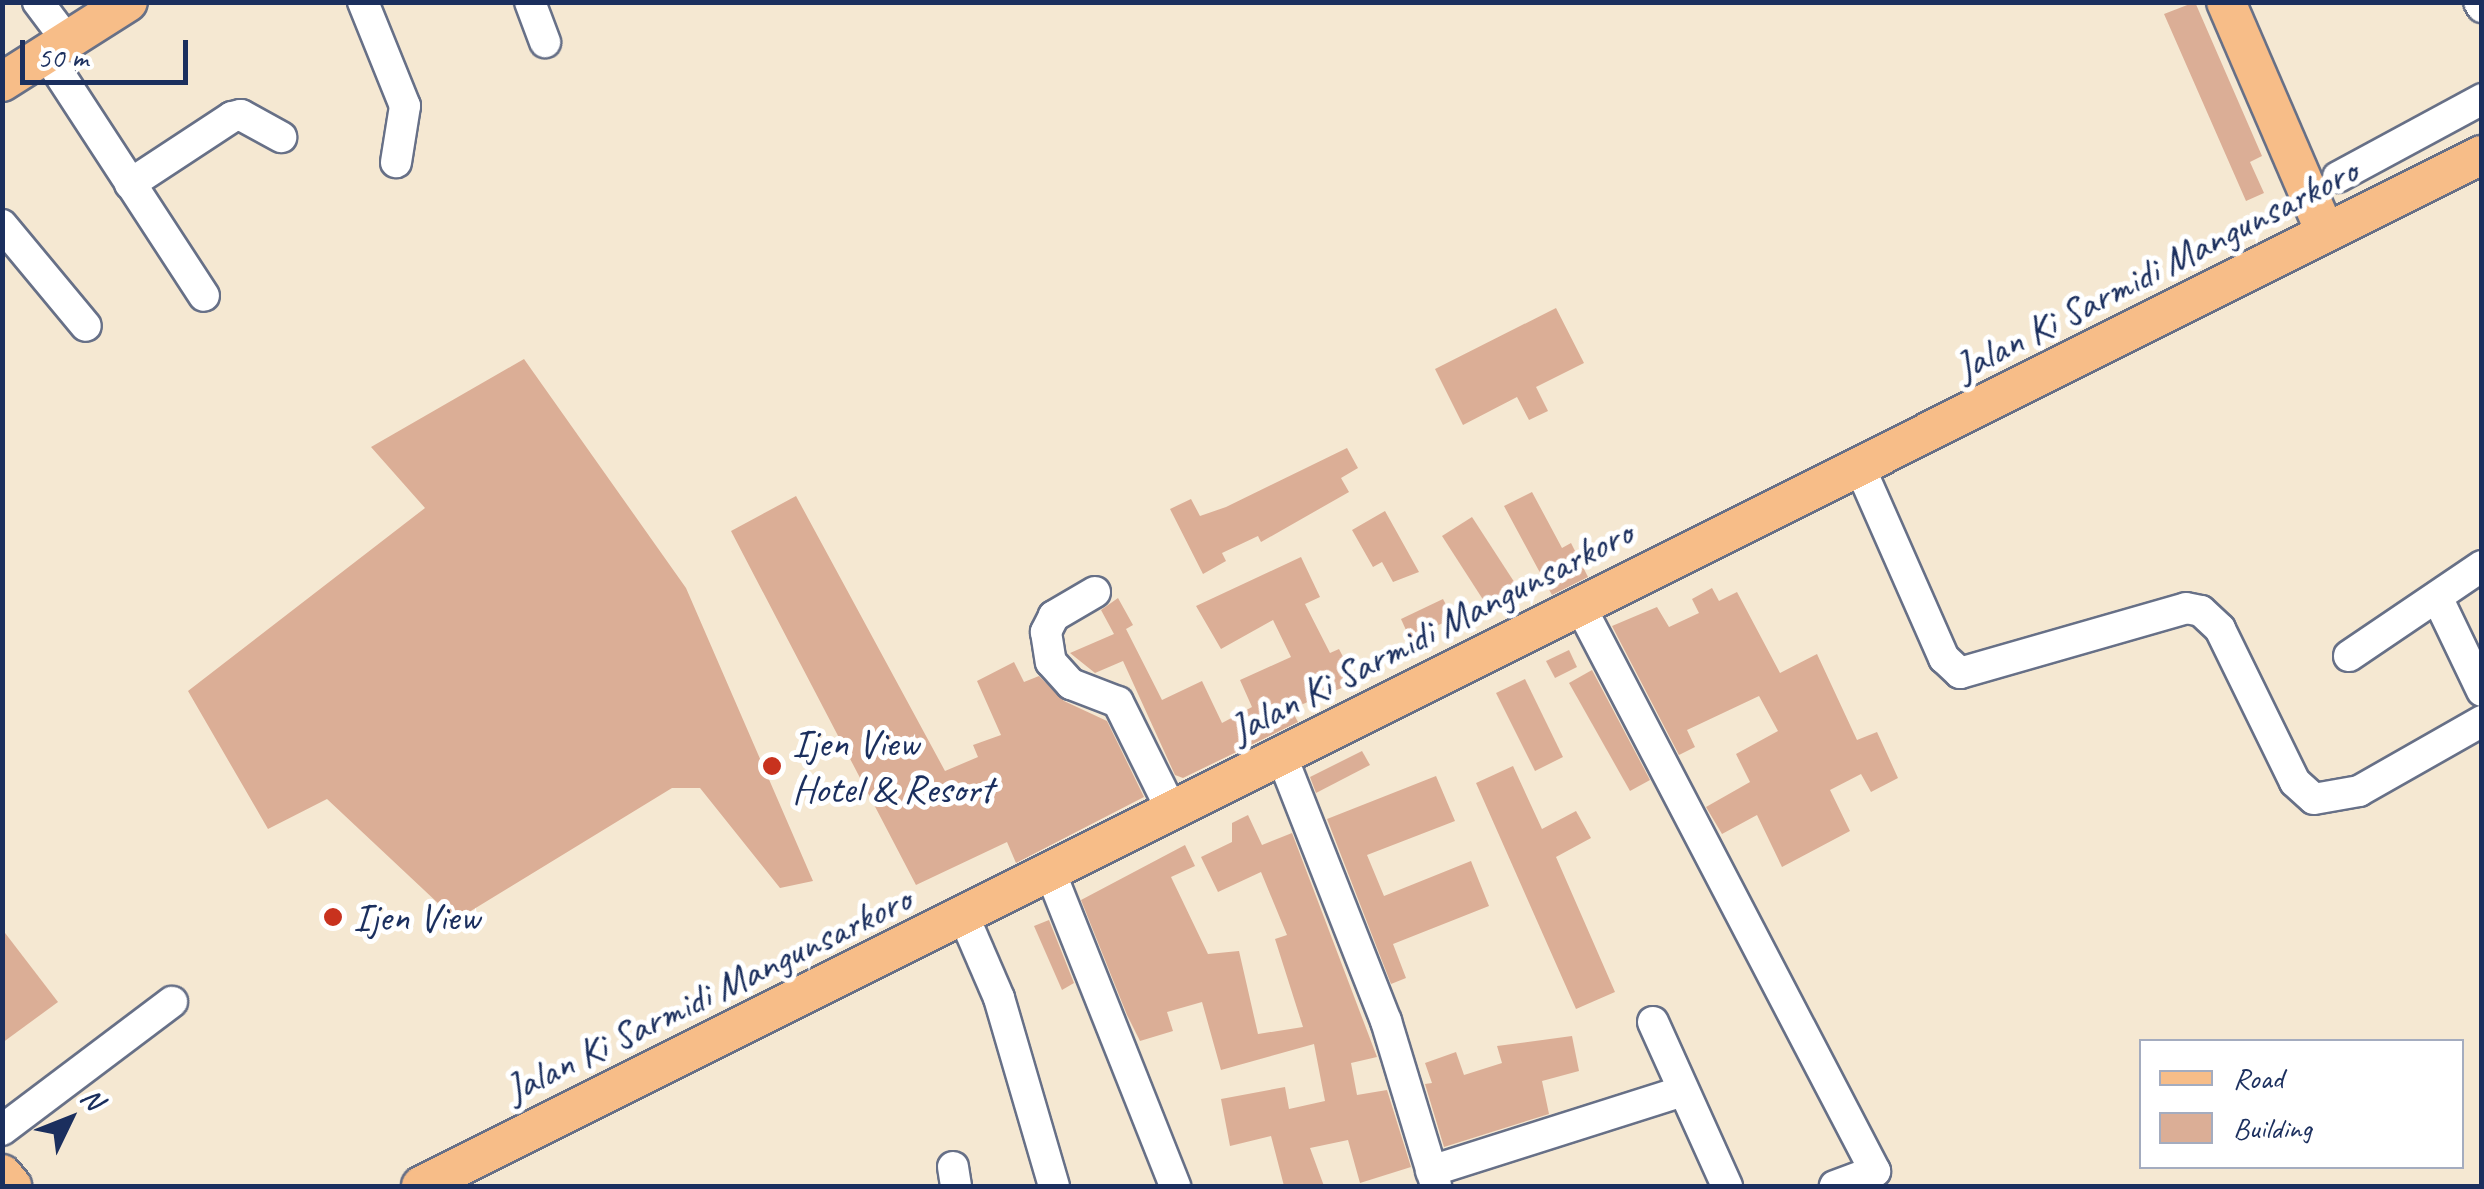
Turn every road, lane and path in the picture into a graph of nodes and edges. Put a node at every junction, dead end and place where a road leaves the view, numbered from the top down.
1 (38, 2) edge
2 (128, 2) edge
3 (364, 2) edge
4 (530, 2) edge
5 (2226, 2) edge
6 (545, 42) dead end
7 (55, 45) junction
8 (2, 82) edge
9 (2482, 100) edge
10 (282, 137) dead end
11 (2482, 155) edge
12 (396, 162) dead end
13 (2338, 177) dead end
14 (130, 184) junction
15 (2, 224) edge
16 (2325, 232) junction
17 (204, 296) dead end
18 (86, 326) dead end
19 (1861, 470) junction
20 (2482, 566) edge
21 (1095, 592) dead end
22 (2437, 597) junction
23 (1579, 604) junction
24 (2349, 656) dead end
25 (2482, 691) edge
26 (2482, 720) edge
27 (1282, 757) junction
28 (1173, 814) junction
29 (1050, 874) junction
30 (964, 917) junction
31 (172, 1002) dead end
32 (1654, 1022) dead end
33 (1680, 1092) junction
34 (2, 1130) edge
35 (2, 1174) edge
36 (1434, 1179) edge
37 (12, 1186) edge
38 (421, 1186) edge
39 (1054, 1186) edge
40 (1175, 1186) edge
41 (1727, 1186) edge
42 (1835, 1186) edge

1 - 7 street
2 - 7 main road
3 - 12 street
4 - 6 street
5 - 16 main road
7 - 8 main road
7 - 14 street
9 - 13 street
10 - 14 street
11 - 16 main road, Jalan Ki Sarmidi Mangunsarkoro
14 - 17 street
15 - 18 street
16 - 19 main road, Jalan Ki Sarmidi Mangunsarkoro
19 - 23 main road, Jalan Ki Sarmidi Mangunsarkoro
19 - 26 street
20 - 22 street
21 - 28 street
22 - 24 street
22 - 25 street
23 - 27 main road, Jalan Ki Sarmidi Mangunsarkoro
23 - 42 street
27 - 28 main road, Jalan Ki Sarmidi Mangunsarkoro
27 - 36 street
28 - 29 main road, Jalan Ki Sarmidi Mangunsarkoro
29 - 30 main road, Jalan Ki Sarmidi Mangunsarkoro
29 - 40 street
30 - 38 main road, Jalan Ki Sarmidi Mangunsarkoro
30 - 39 street
31 - 34 street
32 - 33 street
33 - 36 street
33 - 41 street
35 - 37 main road

